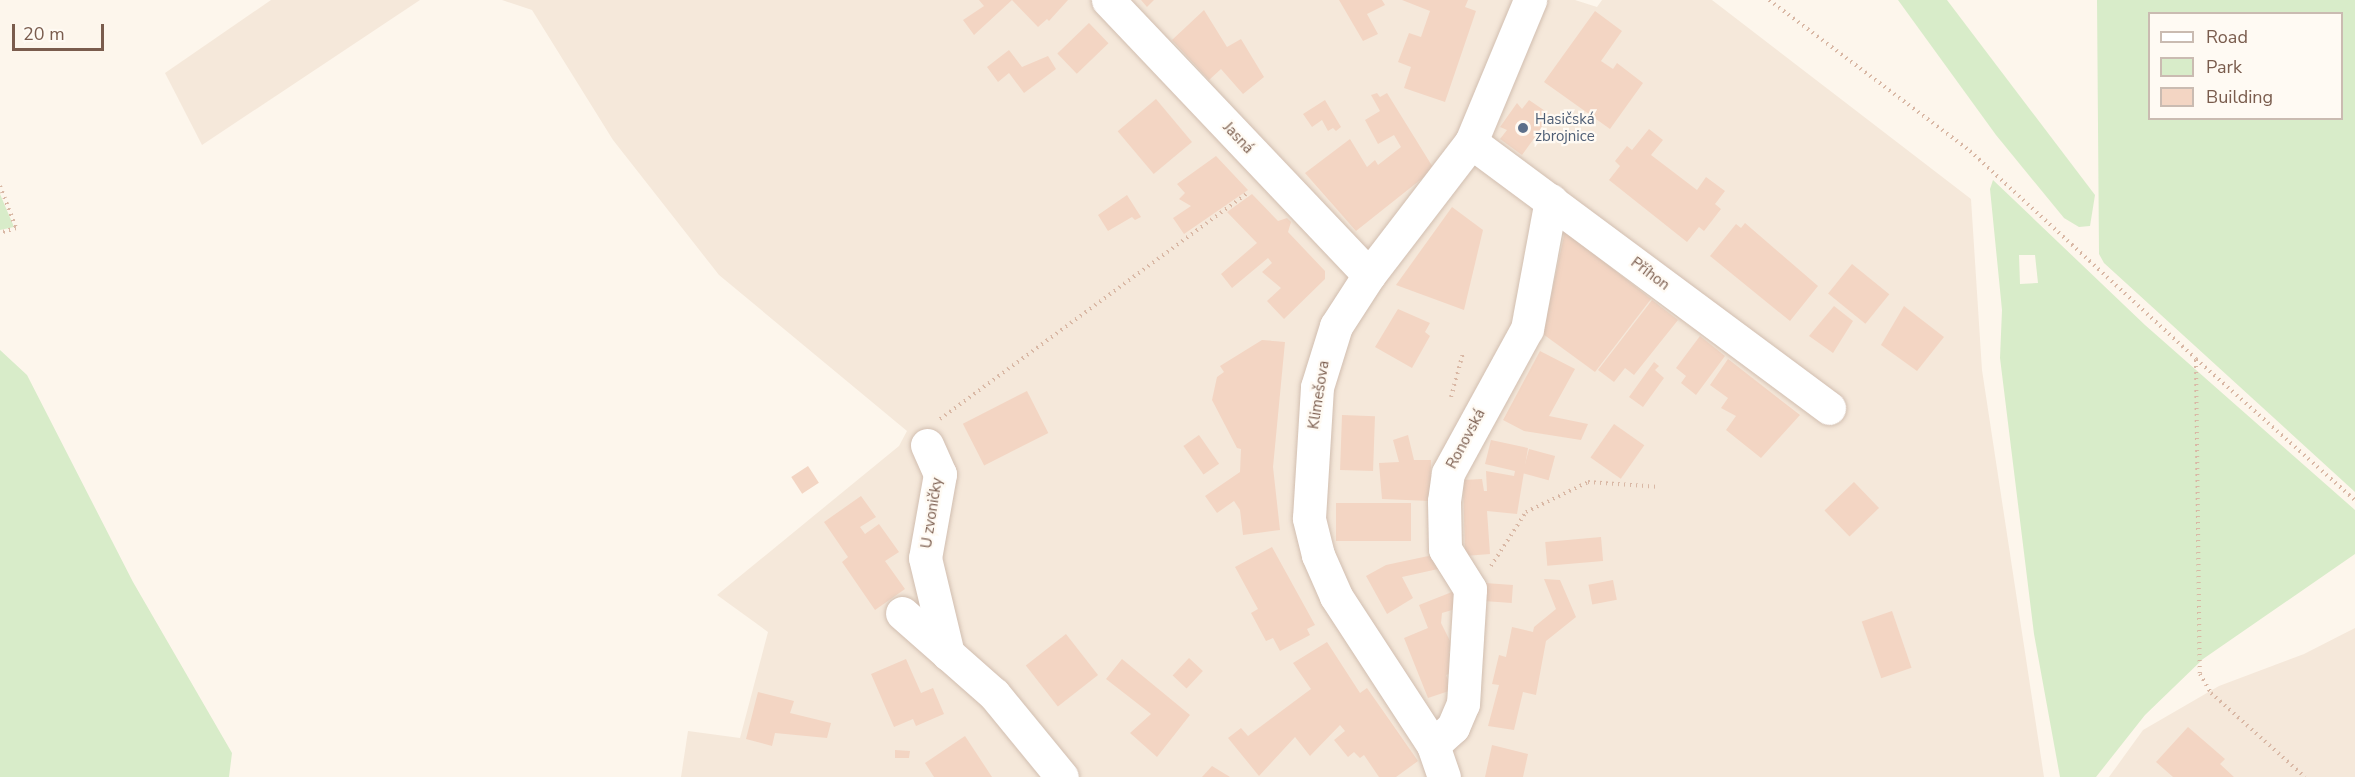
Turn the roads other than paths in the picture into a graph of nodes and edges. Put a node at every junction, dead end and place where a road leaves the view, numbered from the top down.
1 (1108, 0) edge
2 (1530, 0) edge
3 (1471, 142) junction
4 (1551, 200) junction
5 (1369, 275) junction
6 (1829, 408) dead end
7 (927, 445) road end
8 (902, 613) dead end
9 (948, 654) junction
10 (1433, 745) junction
11 (1062, 777) edge
12 (1444, 777) edge

1 - 5 street, Jasná
2 - 3 street, Klimešova
3 - 4 street, Příhon
3 - 5 street, Klimešova
4 - 6 street, Příhon
4 - 10 street, Ronovská
5 - 10 street, Klimešova
7 - 9 street, U zvoničky
8 - 9 street
9 - 11 street
10 - 12 street, Klimešova

